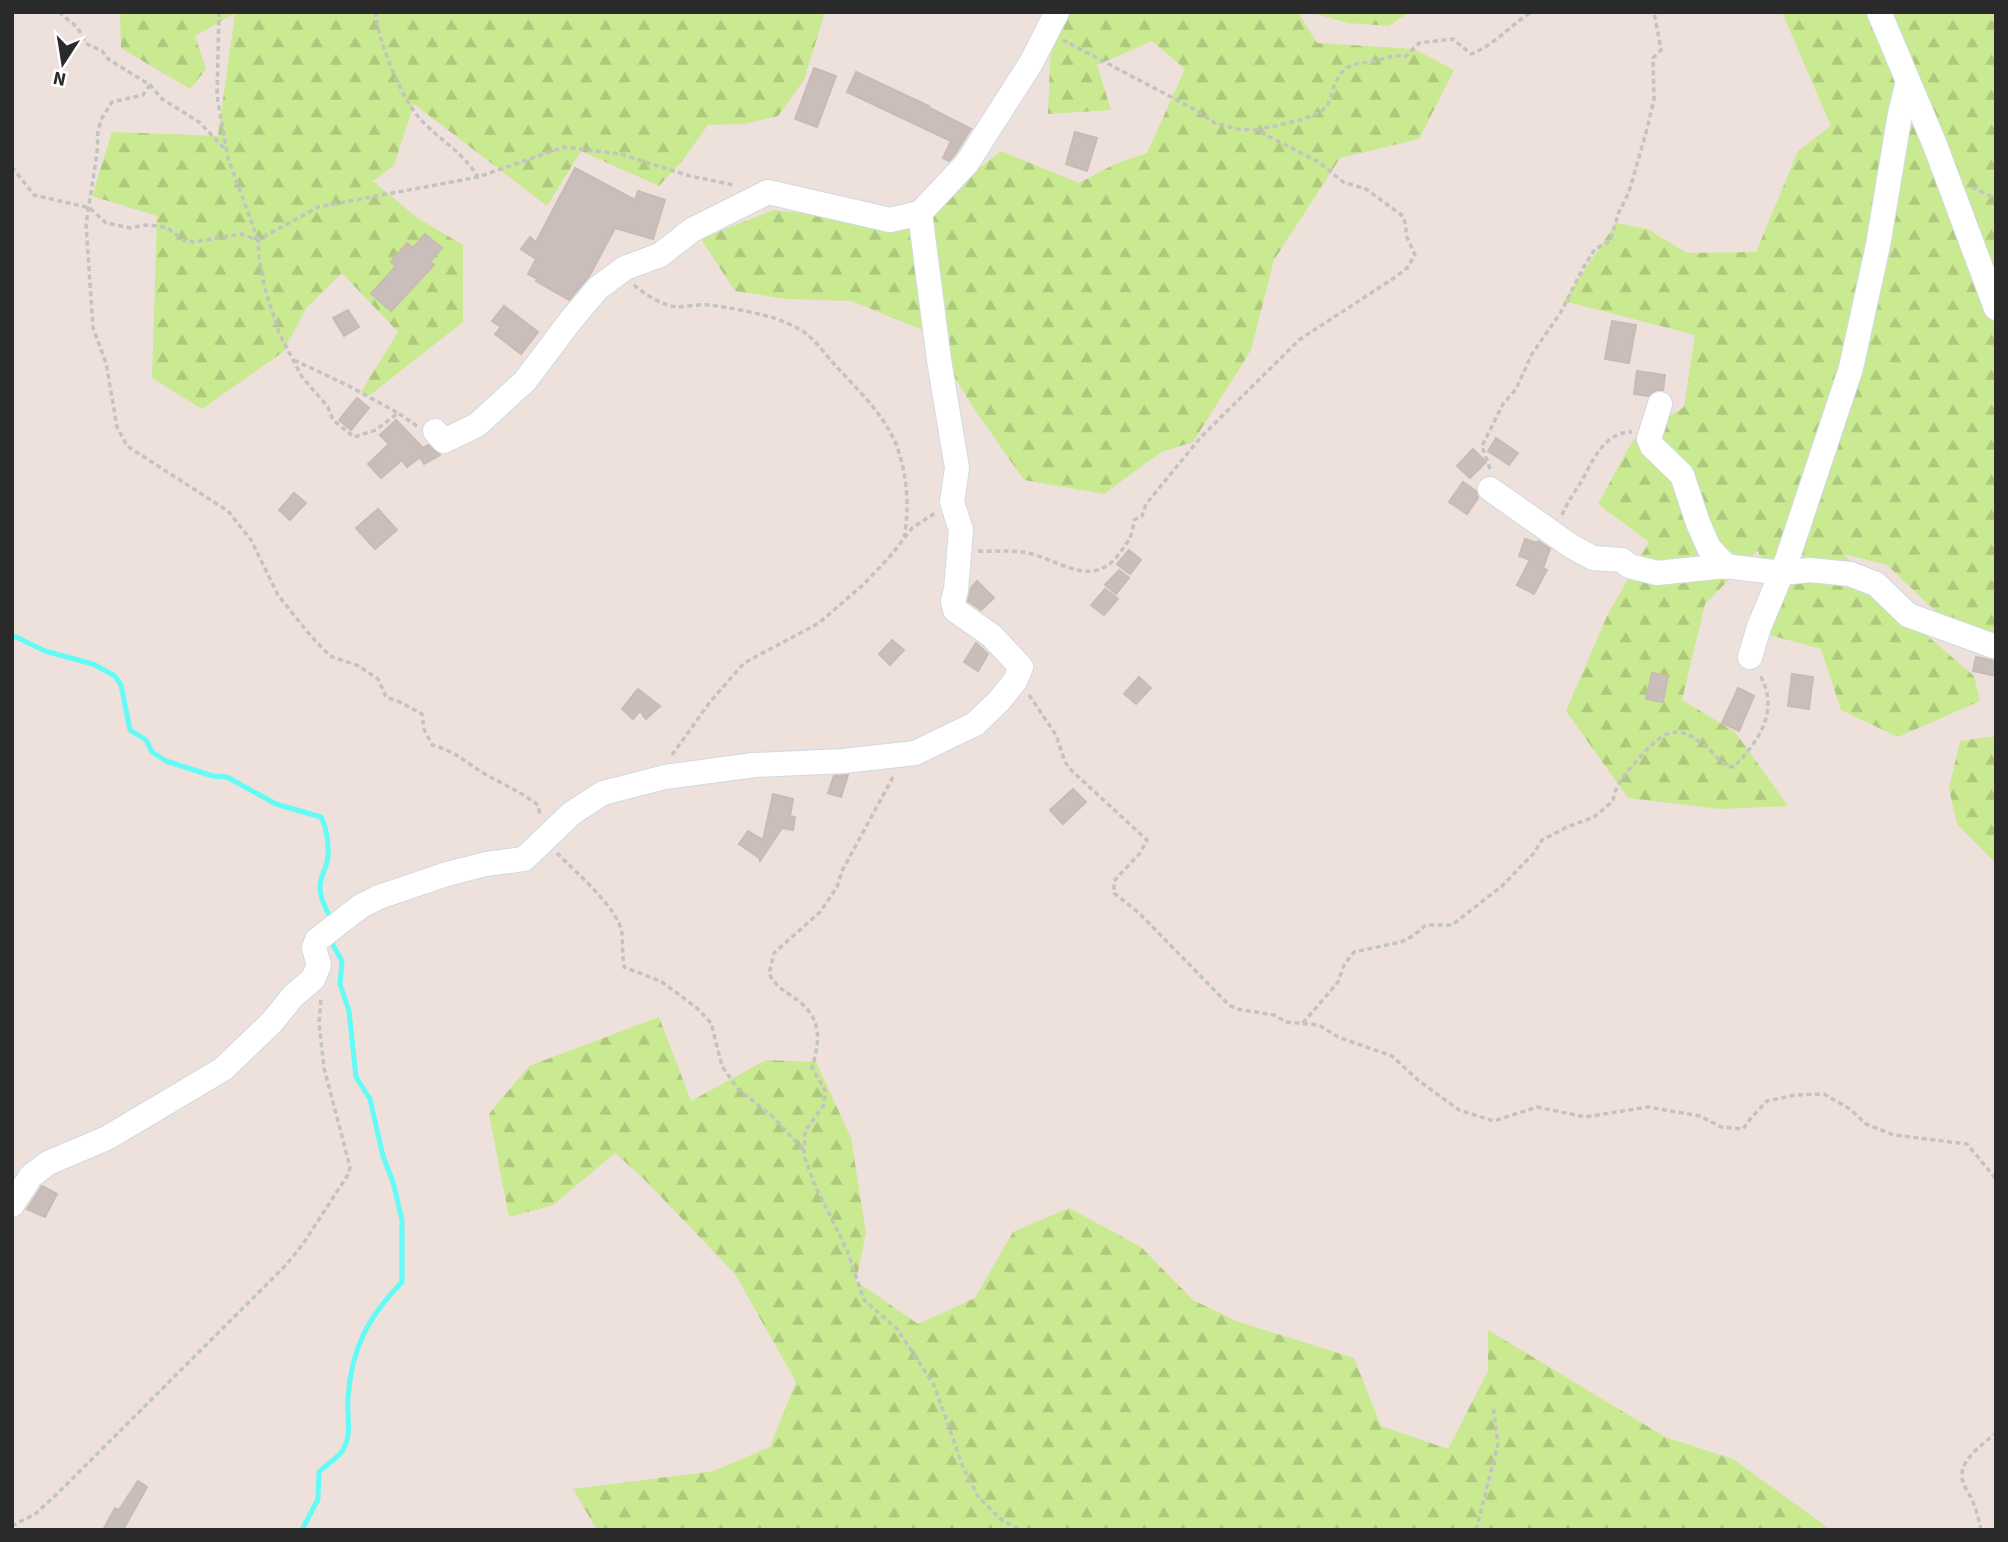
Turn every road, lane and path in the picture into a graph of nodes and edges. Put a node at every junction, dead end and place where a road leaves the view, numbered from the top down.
1 (59, 12) edge
2 (219, 12) edge
3 (374, 12) edge
4 (1531, 12) edge
5 (1654, 12) edge
6 (1880, 12) edge
7 (1052, 21) edge
8 (1908, 81) junction
9 (150, 85) junction
10 (1256, 130) junction
11 (226, 150) junction
12 (12, 167) edge
13 (478, 177) junction
14 (768, 192) junction
15 (87, 208) junction
16 (920, 213) junction
17 (258, 240) junction
18 (622, 270) junction
19 (1996, 308) edge
20 (294, 360) junction
21 (1660, 404) dead end
22 (398, 413) junction
23 (435, 431) joint
24 (1649, 439) junction
25 (1490, 489) joint
26 (952, 502) junction
27 (961, 530) junction
28 (1555, 535) junction
29 (904, 537) junction
30 (1727, 567) junction
31 (1782, 573) junction
32 (1996, 647) edge
33 (1750, 657) joint
34 (1019, 671) junction
35 (915, 753) junction
36 (671, 756) dead end
37 (545, 840) junction
38 (314, 975) junction
39 (1303, 1023) junction
40 (805, 1151) junction
41 (1996, 1178) edge
42 (12, 1205) edge
43 (1493, 1406) dead end
44 (1996, 1433) edge
45 (12, 1526) edge
46 (1021, 1530) edge
47 (1476, 1530) edge
48 (1981, 1530) edge

1 - 9 path
2 - 11 path
3 - 13 path
4 - 10 path
5 - 25 path
6 - 8 street
7 - 10 path
7 - 16 street
8 - 19 street
8 - 31 street
9 - 11 path
9 - 15 path
10 - 27 path
11 - 17 path
12 - 15 path
13 - 14 path
13 - 17 path
14 - 16 street
14 - 18 street
15 - 17 path
15 - 37 path
16 - 26 street
17 - 20 path
18 - 23 street
18 - 29 path
20 - 22 path
20 - 22 path
21 - 24 street
22 - 23 path
24 - 28 path
24 - 30 street
25 - 28 street
26 - 27 street
26 - 29 path
27 - 34 street
28 - 30 street
29 - 36 path
30 - 31 street
31 - 32 street
31 - 33 street
33 - 39 path
34 - 35 street
34 - 39 path
35 - 37 street
35 - 40 path
37 - 38 street
37 - 40 path
38 - 42 street
38 - 45 path
39 - 41 path
40 - 46 path
43 - 47 path
44 - 48 path

